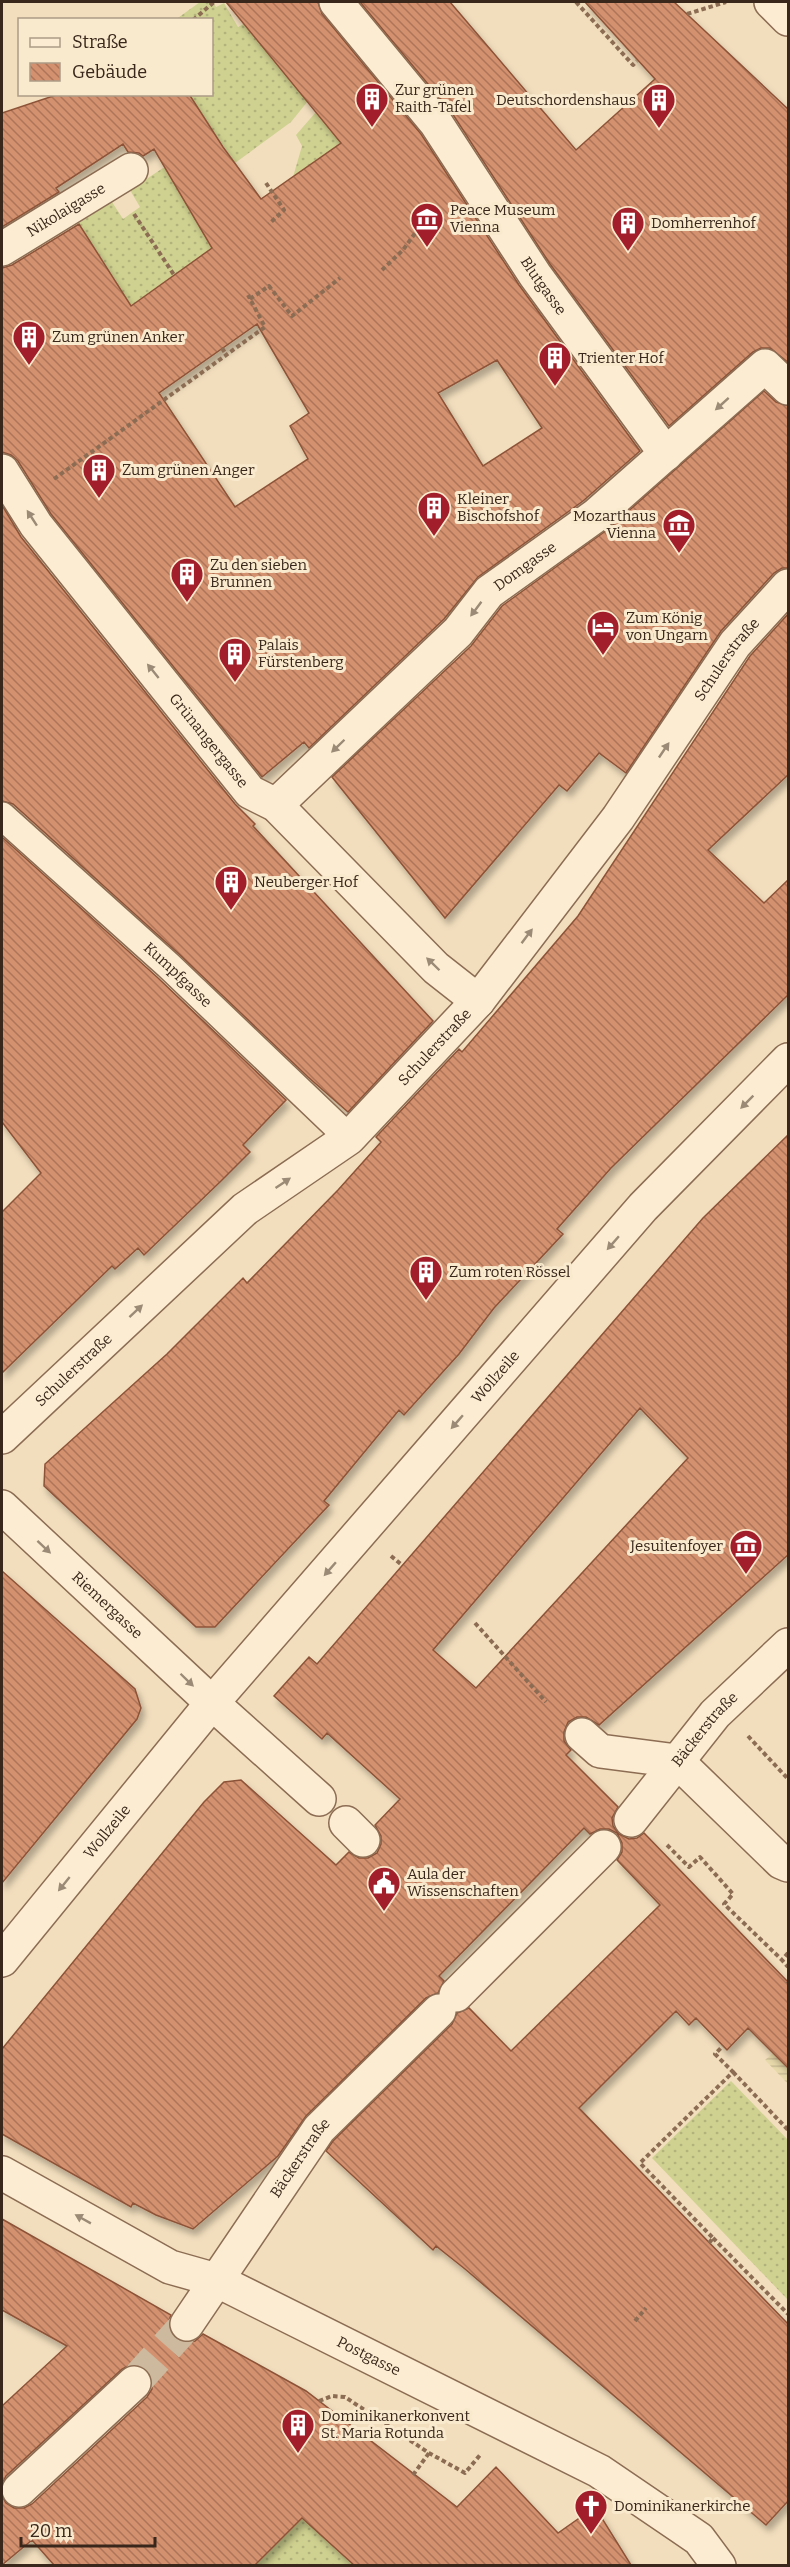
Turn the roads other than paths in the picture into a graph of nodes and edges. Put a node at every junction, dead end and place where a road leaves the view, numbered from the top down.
1 (336, 2) edge
2 (771, 2) edge
3 (789, 19) edge
4 (131, 170) dead end
5 (2, 249) edge
6 (789, 388) edge
7 (666, 454) junction
8 (2, 471) edge
9 (789, 586) edge
10 (276, 805) junction
11 (2, 816) edge
12 (478, 1001) junction
13 (789, 1060) edge
14 (349, 1138) junction
15 (2, 1437) edge
16 (2, 1507) edge
17 (789, 1645) edge
18 (212, 1704) junction
19 (582, 1736) dead end
20 (677, 1761) junction
21 (320, 1799) dead end
22 (631, 1820) dead end
23 (604, 1847) dead end
24 (785, 1864) edge
25 (2, 1960) edge
26 (2, 2173) edge
27 (216, 2280) junction
28 (187, 2324) tunnel mouth
29 (134, 2383) tunnel mouth
30 (19, 2490) dead end
31 (719, 2565) edge

1 - 7 street, Blutgasse
2 - 3 street
4 - 5 street, Nikolaigasse
6 -> 7 street, Domgasse
7 -> 10 street, Domgasse
10 -> 8 street, Grünangergasse
12 -> 9 street, Schulerstraße
12 -> 10 street, Grünangergasse
11 - 14 lane, Kumpfgasse
12 - 14 street, Schulerstraße
13 -> 18 street, Wollzeile
15 -> 14 street, Schulerstraße
16 -> 18 street, Riemergasse
17 - 20 street, Bäckerstraße
18 - 21 street
18 -> 25 street, Wollzeile
19 - 20 street
20 - 22 street, Bäckerstraße
20 - 24 street
23 - 27 street, Bäckerstraße
27 -> 26 street, Postgasse
27 - 28 street, Bäckerstraße
27 - 31 street, Postgasse
29 - 30 street

